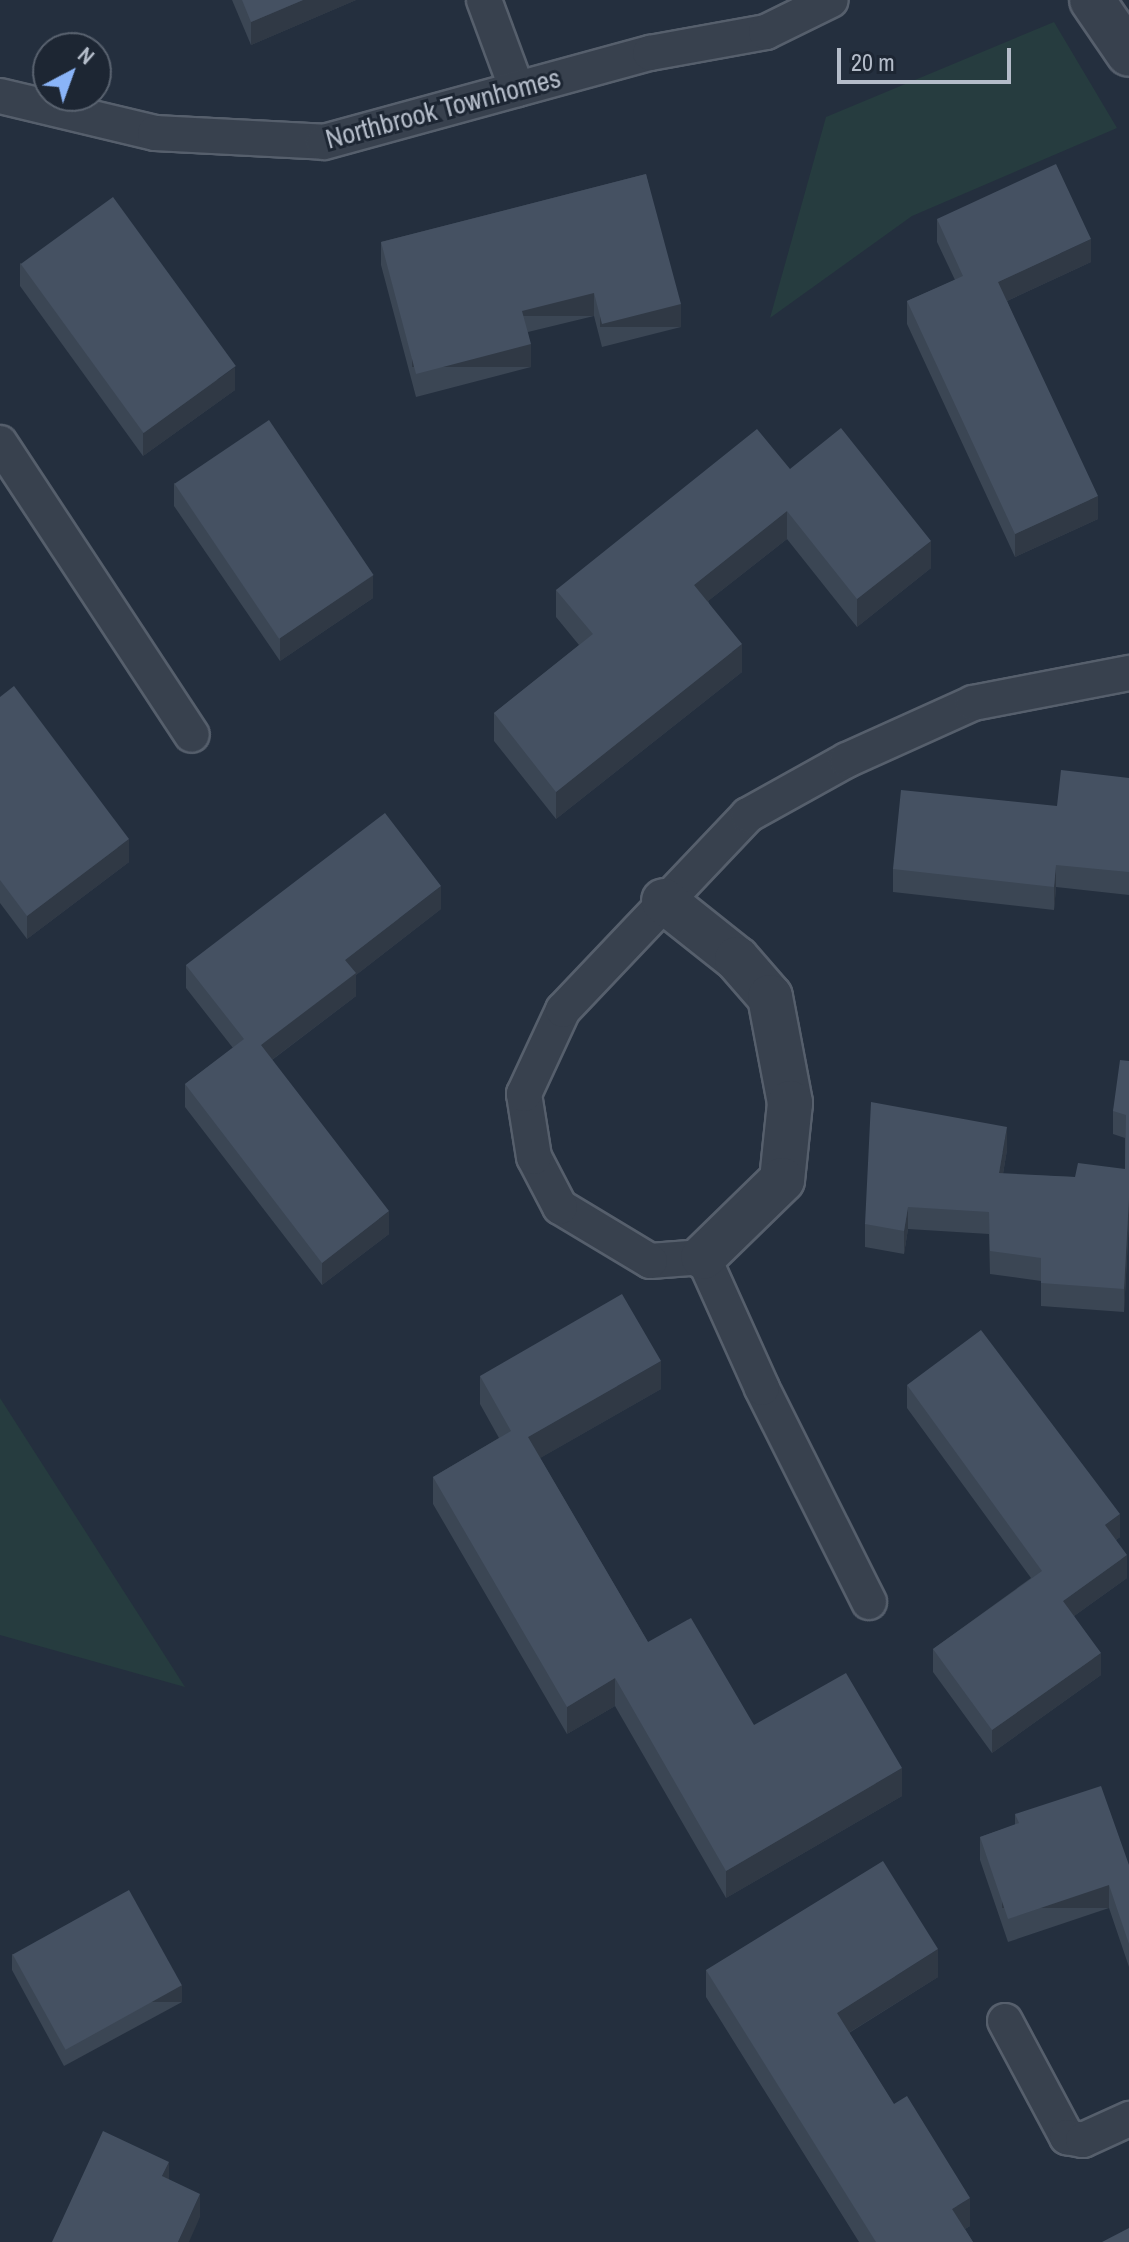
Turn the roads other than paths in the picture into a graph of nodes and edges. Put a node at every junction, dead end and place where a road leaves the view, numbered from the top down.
1 (484, 0) edge
2 (831, 0) edge
3 (1092, 0) edge
4 (1129, 54) edge
5 (517, 89) junction
6 (0, 96) edge
7 (0, 443) edge
8 (1129, 673) edge
9 (192, 735) dead end
10 (664, 901) junction
11 (703, 1257) junction
12 (869, 1602) dead end
13 (1005, 2021) dead end
14 (1129, 2119) edge

1 - 5 lane
2 - 5 lane, Northbrook Townhomes
3 - 4 street
5 - 6 lane, Northbrook Townhomes
7 - 9 lane
8 - 10 lane
10 - 11 street
10 - 11 lane
11 - 12 lane
13 - 14 lane

